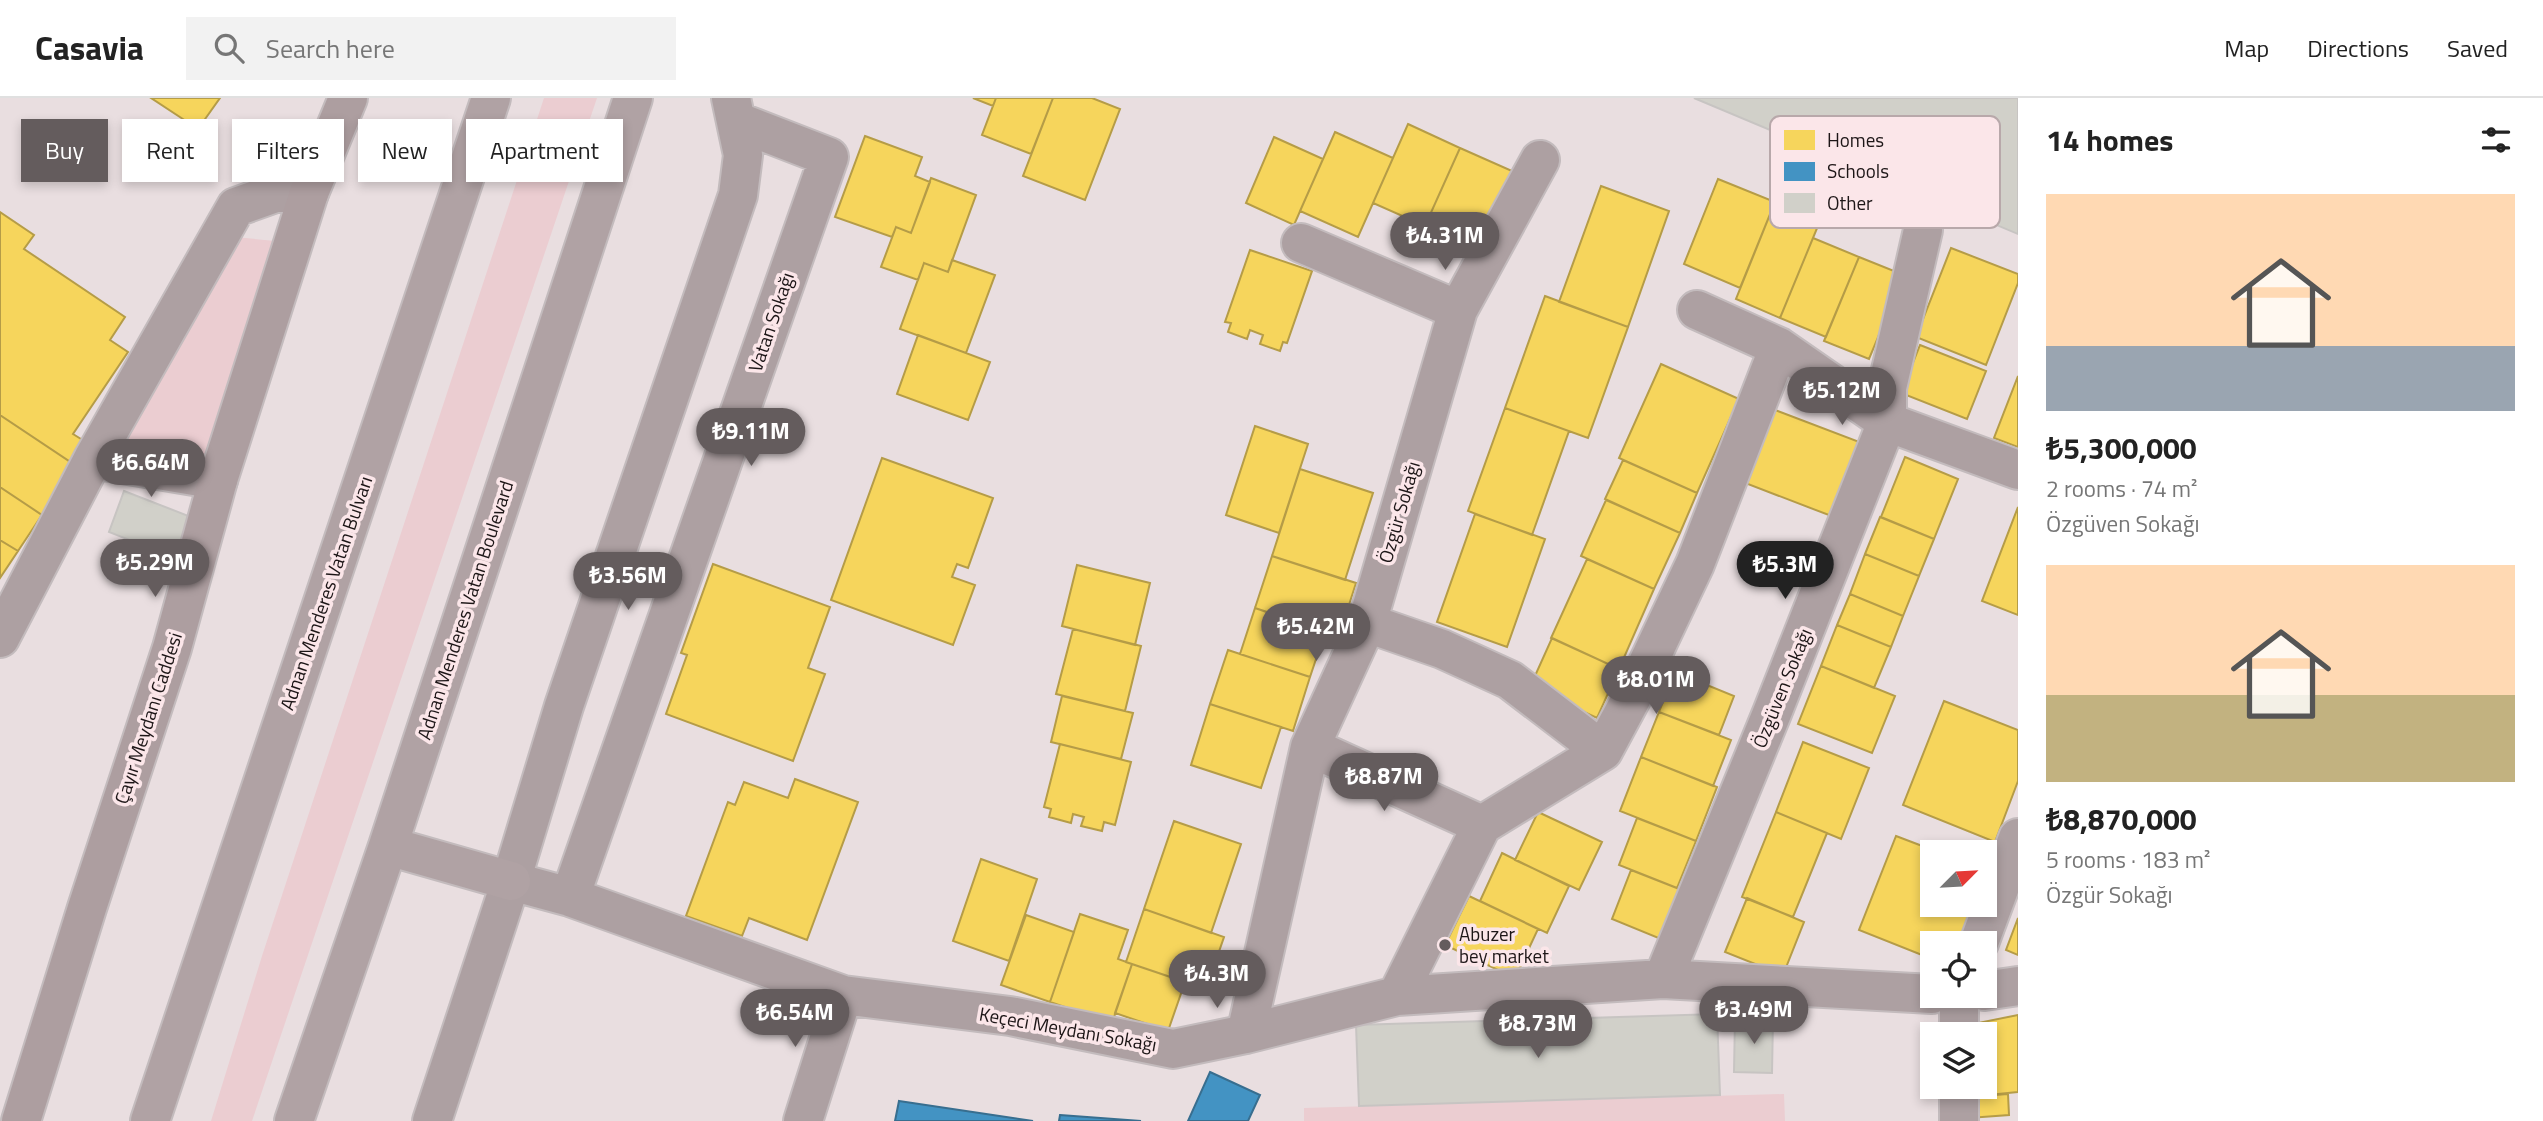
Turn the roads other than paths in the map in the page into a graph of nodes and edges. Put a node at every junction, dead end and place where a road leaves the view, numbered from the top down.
1 (348, 98) edge
2 (491, 98) edge
3 (634, 98) edge
4 (734, 110) edge
5 (1540, 160) dead end
6 (309, 193) junction
7 (1923, 230) dead end
8 (1301, 243) dead end
9 (1458, 310) junction
10 (1697, 310) dead end
11 (1779, 347) junction
12 (1888, 422) junction
13 (93, 459) junction
14 (2018, 470) edge
15 (218, 481) junction
16 (1367, 623) junction
17 (0, 638) edge
18 (1310, 747) junction
19 (1603, 751) junction
20 (1482, 825) junction
21 (2018, 838) edge
22 (388, 846) junction
23 (511, 881) junction
24 (570, 897) junction
25 (1983, 931) edge
26 (1663, 979) junction
27 (2018, 986) edge
28 (1997, 989) edge
29 (1920, 992) edge
30 (843, 995) junction
31 (1397, 996) junction
32 (1246, 1034) junction
33 (1959, 1099) edge
34 (160, 1110) edge
35 (21, 1121) edge
36 (294, 1121) edge
37 (432, 1121) edge
38 (803, 1121) edge
39 (1959, 1121) edge

1 - 6 main road, Çayır Meydanı Caddesi
2 - 34 main road, Adnan Menderes Vatan Bulvarı
3 - 22 main road, Adnan Menderes Vatan Boulevard
4 - 23 street
4 - 24 street, Vatan Sokağı
5 - 9 street, Özgür Sokağı
6 - 13 street
6 - 15 main road, Çayır Meydanı Caddesi
7 - 12 street, Özgüven Sokağı
8 - 9 street
9 - 16 street, Özgür Sokağı
10 - 11 street
11 - 12 street
11 - 19 street
12 - 14 street
12 - 26 street, Özgüven Sokağı
13 - 15 street
13 - 17 street
15 - 35 main road, Çayır Meydanı Caddesi
16 - 18 street, Özgür Sokağı
16 - 19 street
18 - 20 street
18 - 32 street, Özgür Sokağı
19 - 20 street
20 - 31 street
21 - 25 street
22 - 23 main road
22 - 36 main road, Adnan Menderes Vatan Boulevard
23 - 24 street, Keçeci Meydanı Sokağı
23 - 37 street
24 - 30 street, Keçeci Meydanı Sokağı
26 - 29 street, Keçeci Meydanı Sokağı
26 - 31 street, Keçeci Meydanı Sokağı
27 - 28 street
30 - 32 street, Keçeci Meydanı Sokağı
30 - 38 street
31 - 32 street, Keçeci Meydanı Sokağı
33 - 39 street

